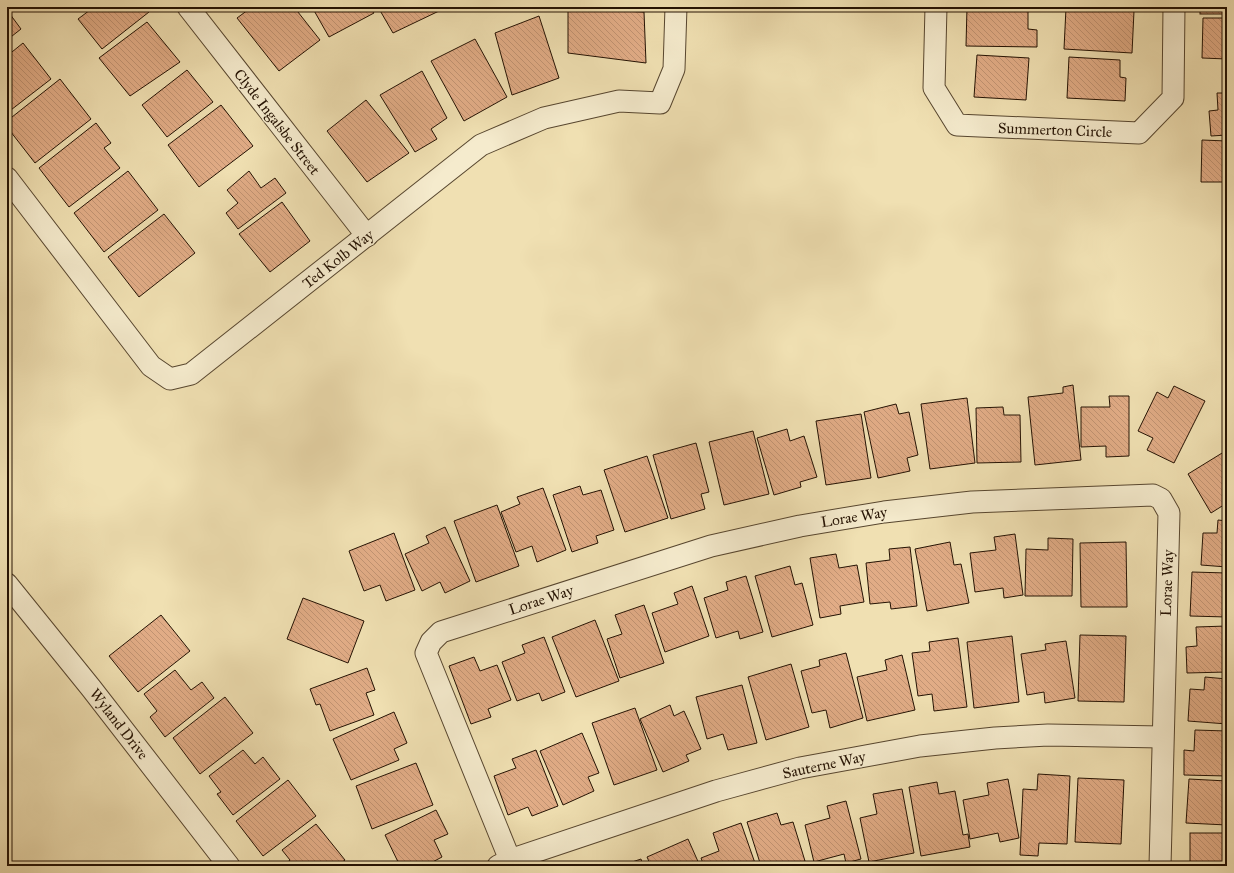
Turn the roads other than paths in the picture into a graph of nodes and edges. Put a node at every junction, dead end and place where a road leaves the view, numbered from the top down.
1 (676, 7) edge
2 (936, 7) edge
3 (1174, 7) edge
4 (194, 9) edge
5 (7, 178) edge
6 (367, 236) junction
7 (7, 584) edge
8 (1162, 737) junction
9 (504, 863) edge
10 (229, 866) edge
11 (1160, 866) edge

1 - 6 street, Ted Kolb Way
2 - 3 street, Summerton Circle
4 - 6 street, Clyde Ingalsbe Street
5 - 6 street, Ted Kolb Way
7 - 10 street, Wyland Drive
8 - 9 street, Sauterne Way
8 - 9 street, Lorae Way
8 - 11 street, Lorae Way

